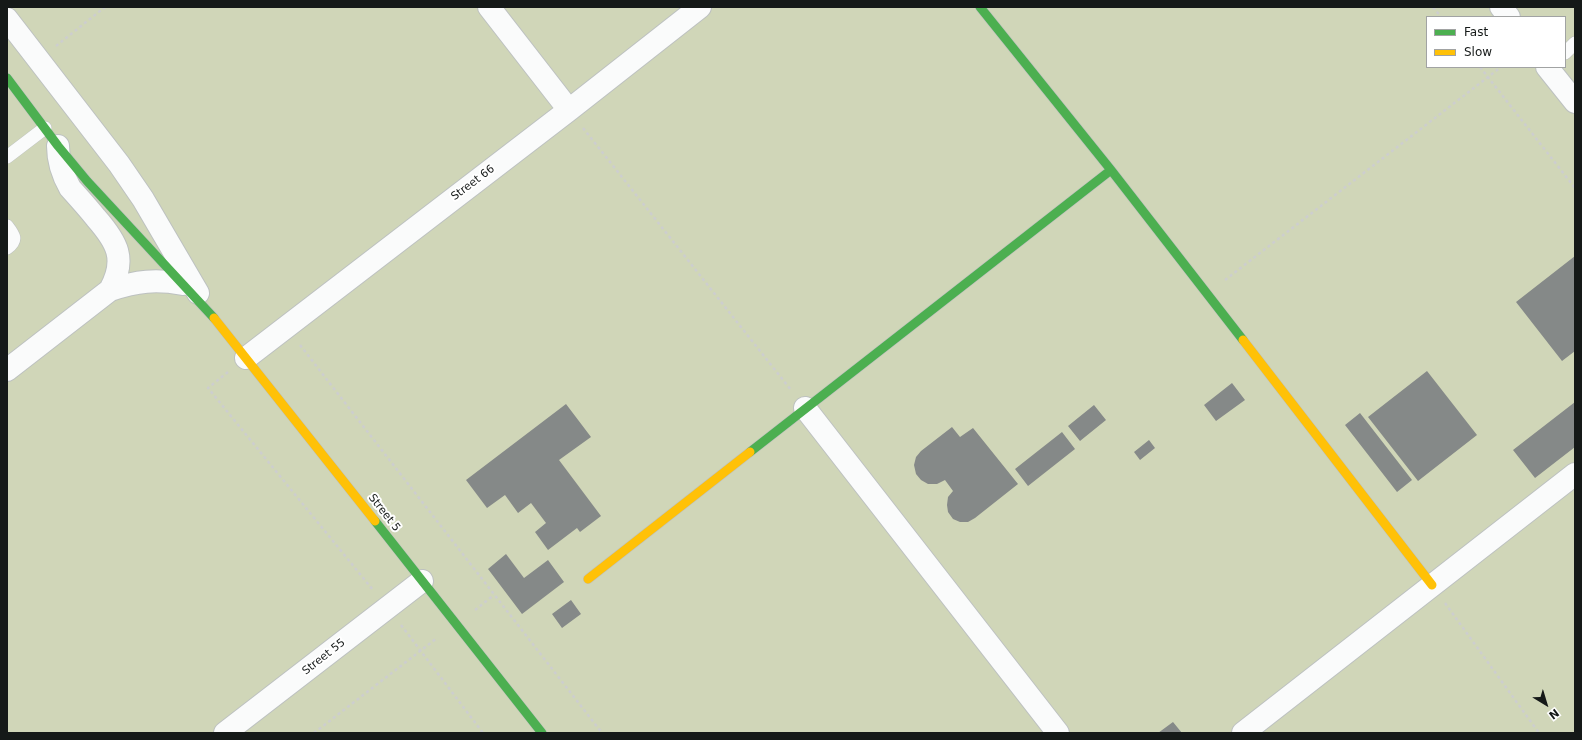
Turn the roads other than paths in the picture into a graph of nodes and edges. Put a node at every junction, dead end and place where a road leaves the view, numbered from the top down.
1 (490, 7) edge
2 (700, 7) edge
3 (980, 7) edge
4 (1501, 7) edge
5 (1508, 16) edge
6 (7, 19) edge
7 (1575, 43) edge
8 (1566, 52) edge
9 (1549, 68) edge
10 (7, 78) edge
11 (1575, 102) edge
12 (569, 110) junction
13 (45, 128) junction
14 (58, 146) junction
15 (7, 157) edge
16 (1111, 170) junction
17 (7, 226) edge
18 (7, 248) edge
19 (183, 284) junction
20 (110, 290) junction
21 (206, 308) junction
22 (246, 358) junction
23 (7, 370) edge
24 (805, 408) junction
25 (1575, 474) edge
26 (588, 579) dead end
27 (422, 581) junction
28 (1432, 585) junction
29 (225, 733) edge
30 (542, 733) edge
31 (1058, 733) edge
32 (1243, 733) edge

1 - 12 street
2 - 12 street, Street 66
3 - 16 street
4 - 5 street
6 - 21 street
7 - 8 lane
9 - 11 street
10 - 13 street, Street 5
12 - 22 street, Street 66
13 - 14 street, Street 5
13 - 15 lane
14 - 19 street, Street 5
14 - 20 street
16 - 24 street
16 - 28 street
17 - 18 lane
19 - 20 street
19 - 21 street, Street 5
20 - 23 street
21 - 22 street, Street 5
22 - 27 street, Street 5
24 - 26 street
24 - 31 street
25 - 28 street
27 - 29 street, Street 55
27 - 30 street, Street 5
28 - 32 street

